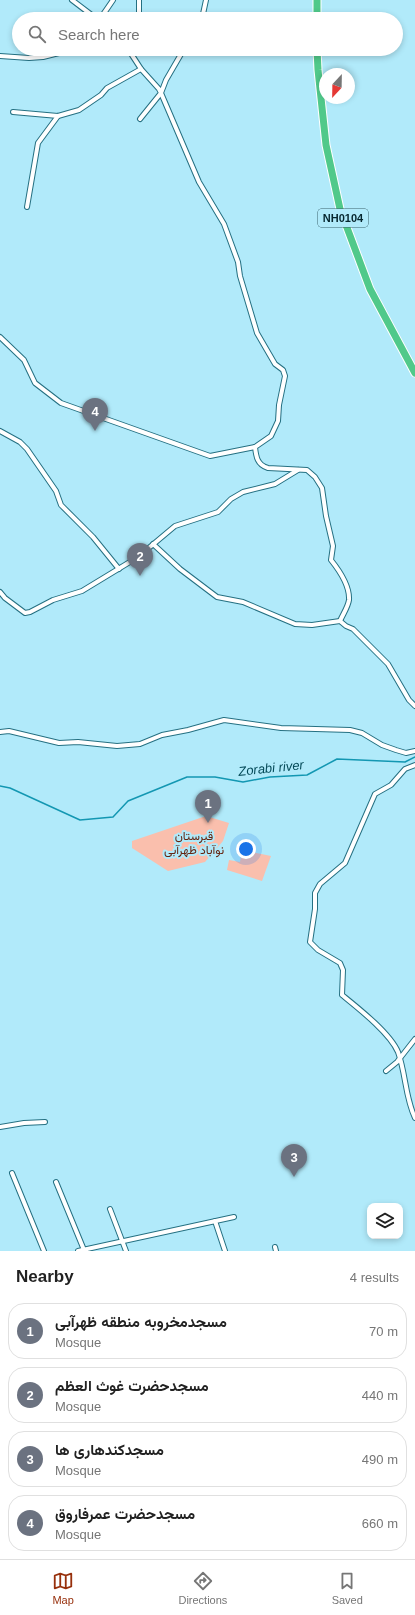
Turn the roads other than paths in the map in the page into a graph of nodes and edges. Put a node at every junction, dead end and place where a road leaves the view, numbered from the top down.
1 (72, 0) edge
2 (113, 0) edge
3 (139, 0) edge
4 (206, 0) edge
5 (317, 0) edge
6 (88, 12) edge
7 (105, 12) edge
8 (139, 12) edge
9 (203, 12) edge
10 (317, 12) edge
11 (0, 56) edge
12 (47, 56) edge
13 (133, 56) edge
14 (180, 56) edge
15 (317, 56) edge
16 (141, 69) junction
17 (161, 93) junction
18 (12, 112) dead end
19 (58, 116) junction
20 (140, 119) dead end
21 (27, 207) dead end
22 (0, 337) edge
23 (415, 373) edge
24 (0, 432) edge
25 (255, 447) junction
26 (300, 470) junction
27 (154, 544) junction
28 (120, 569) junction
29 (0, 592) edge
30 (340, 621) junction
31 (415, 706) edge
32 (0, 732) edge
33 (415, 751) edge
34 (415, 765) edge
35 (415, 1039) edge
36 (400, 1058) junction
37 (386, 1071) dead end
38 (415, 1118) edge
39 (45, 1122) dead end
40 (0, 1127) edge
41 (12, 1172) dead end
42 (56, 1182) dead end
43 (110, 1209) dead end
44 (234, 1217) dead end
45 (215, 1221) junction
46 (123, 1241) junction
47 (84, 1250) junction
48 (44, 1251) edge
49 (78, 1251) edge
50 (126, 1251) edge
51 (225, 1251) edge

1 - 6 street
2 - 7 street
3 - 8 street
4 - 9 street
5 - 10 highway
11 - 12 street
13 - 16 street
14 - 17 street
15 - 23 highway, NH0104
16 - 17 street
16 - 19 street
17 - 20 street
17 - 25 street
18 - 19 street
19 - 21 street
22 - 25 street
24 - 28 street
25 - 26 street
26 - 27 street
26 - 30 street
27 - 28 street
27 - 30 street
28 - 29 street
30 - 31 street
32 - 33 street
34 - 36 street
35 - 36 street
36 - 37 street
36 - 38 street
39 - 40 street
41 - 48 street
42 - 47 street
43 - 46 street
44 - 45 street
45 - 46 street
45 - 51 street
46 - 47 street
46 - 50 street
47 - 49 street

